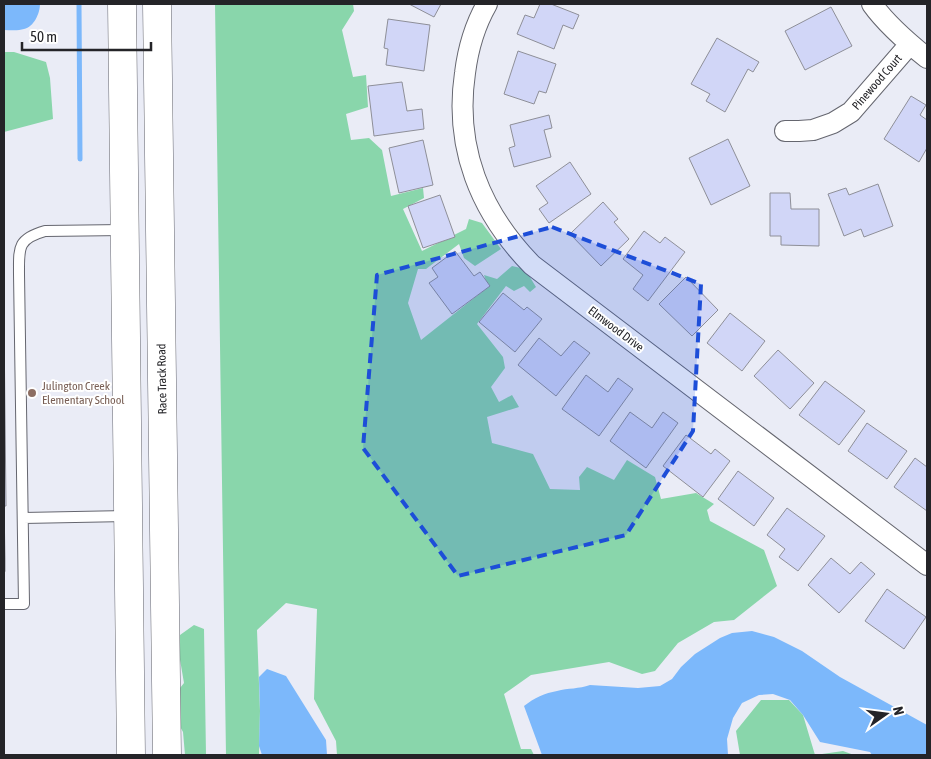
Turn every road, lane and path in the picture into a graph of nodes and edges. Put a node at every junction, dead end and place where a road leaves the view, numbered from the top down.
1 (122, 4) edge
2 (157, 4) edge
3 (487, 4) edge
4 (872, 4) edge
5 (910, 44) junction
6 (927, 58) edge
7 (785, 131) dead end
8 (124, 230) junction
9 (160, 267) junction
10 (128, 516) junction
11 (163, 516) junction
12 (23, 518) junction
13 (927, 565) edge
14 (4, 604) edge
15 (130, 629) junction
16 (165, 631) junction
17 (131, 755) edge
18 (167, 755) edge

1 - 8 main road
2 - 9 main road, Race Track Road
3 - 13 street, Elmwood Drive
4 - 5 street
5 - 6 street
5 - 7 street, Pinewood Court
8 - 9 main road
8 - 10 main road
8 - 12 lane
9 - 11 main road, Race Track Road
10 - 11 main road
10 - 12 lane
10 - 15 main road
11 - 16 main road, Race Track Road
12 - 14 lane
15 - 16 main road
15 - 17 main road
16 - 18 main road, Race Track Road

